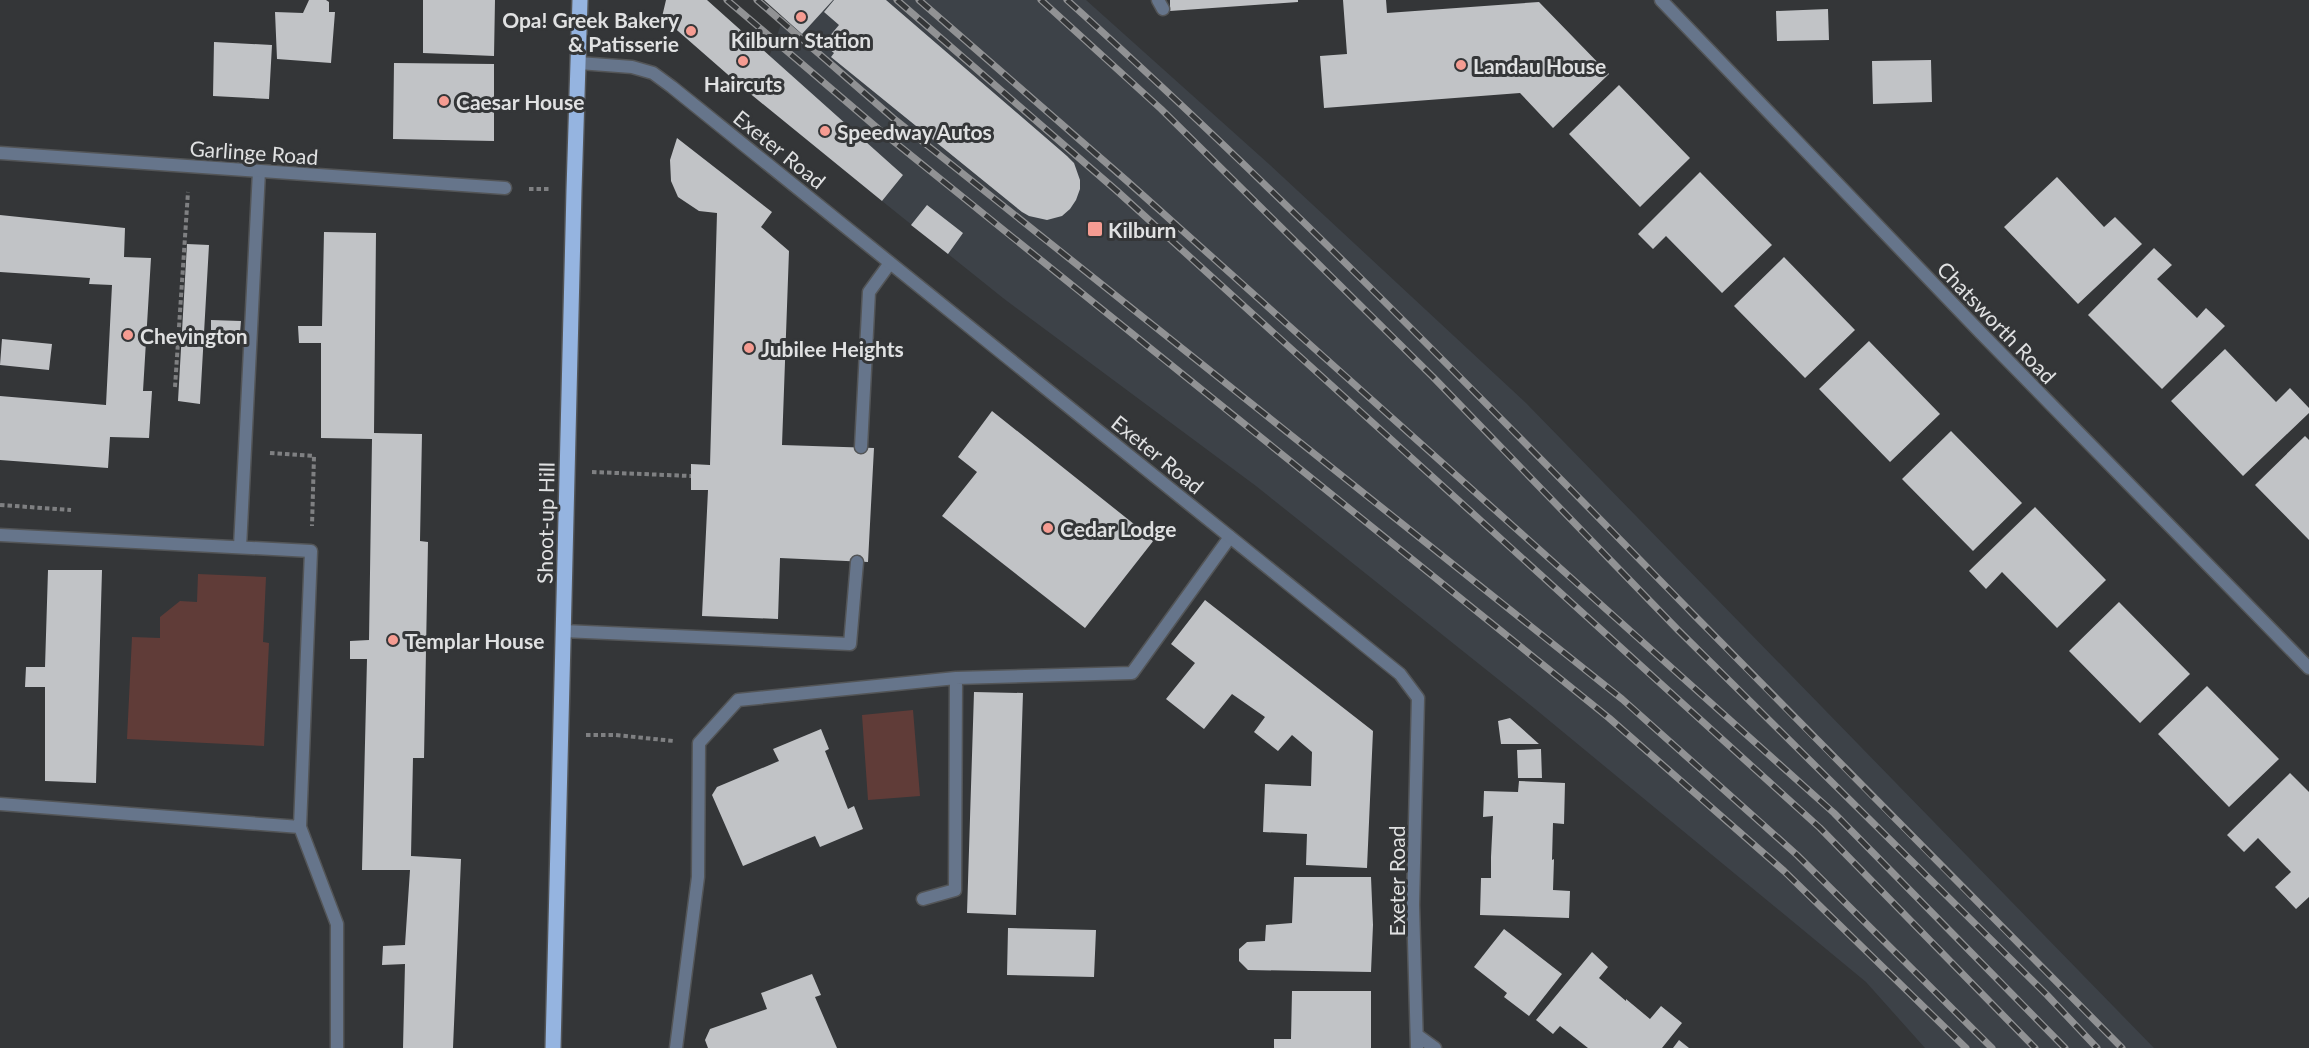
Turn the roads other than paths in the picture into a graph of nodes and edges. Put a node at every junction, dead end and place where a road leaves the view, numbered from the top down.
1 (580, 0) edge
2 (1660, 0) edge
3 (579, 63) junction
4 (0, 153) edge
5 (259, 171) junction
6 (505, 188) road end
7 (890, 263) junction
8 (861, 447) dead end
9 (0, 535) edge
10 (1230, 537) junction
11 (240, 547) junction
12 (857, 562) dead end
13 (563, 631) junction
14 (2309, 669) edge
15 (956, 678) junction
16 (0, 804) edge
17 (300, 827) junction
18 (923, 899) dead end
19 (1417, 1035) junction
20 (337, 1048) edge
21 (553, 1048) edge
22 (676, 1048) edge
23 (1417, 1048) edge
24 (1434, 1048) edge

1 - 3 main road, Shoot-up Hill
2 - 14 street, Chatsworth Road
3 - 7 street, Exeter Road
3 - 13 main road, Shoot-up Hill
4 - 5 street, Garlinge Road
5 - 6 street, Garlinge Road
5 - 11 street
7 - 8 street
7 - 10 street, Exeter Road
9 - 11 street
10 - 15 street
10 - 19 street, Exeter Road
11 - 17 street
12 - 13 street
13 - 21 main road, Shoot-up Hill
15 - 18 street
15 - 22 street
16 - 17 street
17 - 20 street
19 - 23 street, Exeter Road
19 - 24 street

